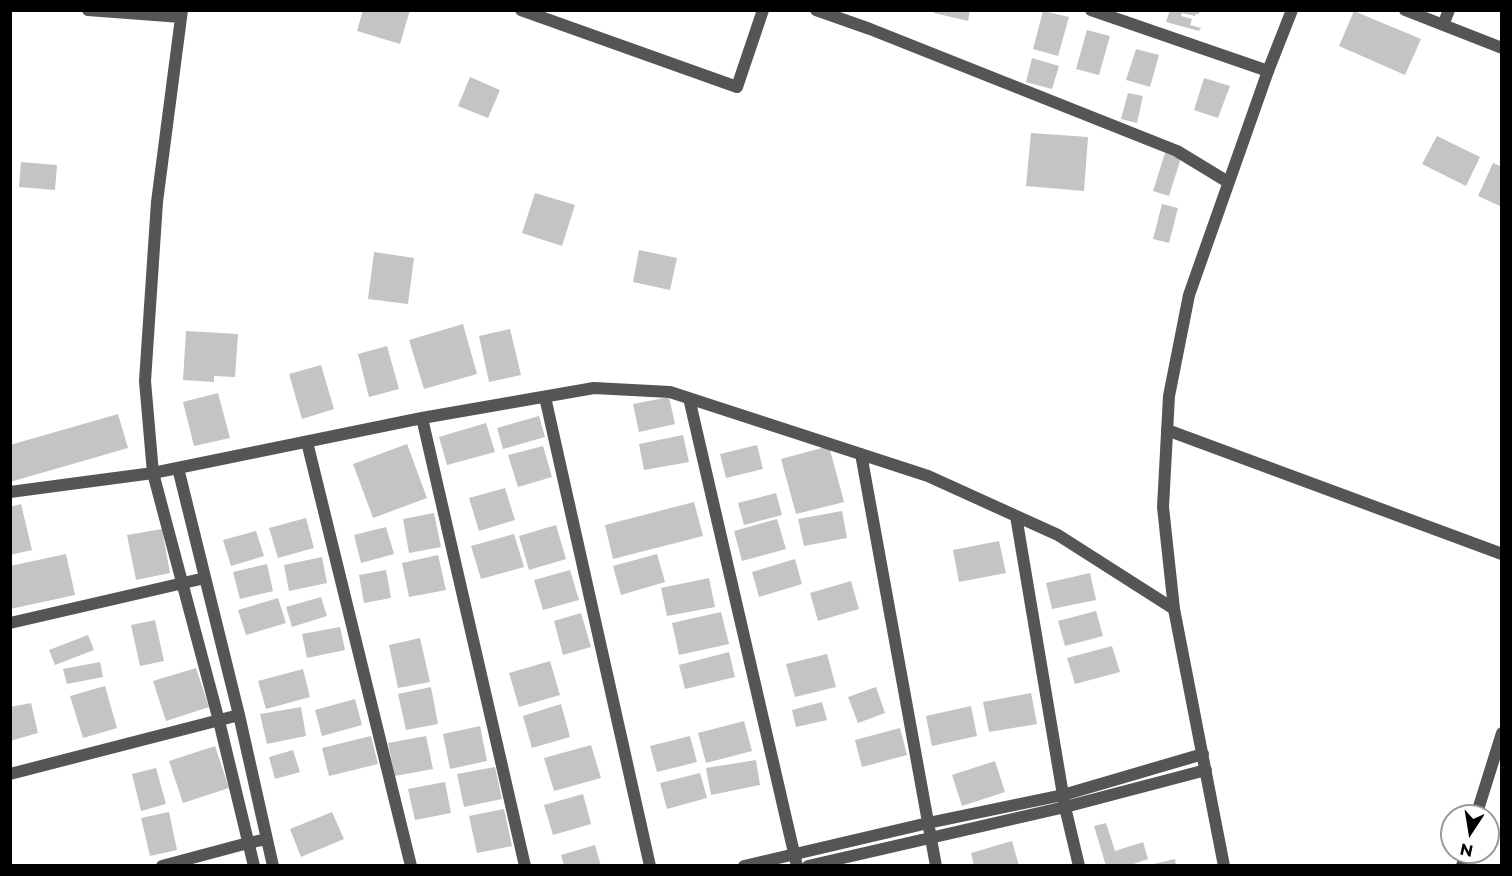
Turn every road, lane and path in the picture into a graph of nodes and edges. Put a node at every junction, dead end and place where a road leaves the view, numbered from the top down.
1 (88, 10) edge
2 (521, 10) edge
3 (763, 10) edge
4 (816, 10) edge
5 (1091, 10) edge
6 (1292, 10) edge
7 (1405, 10) edge
8 (1449, 10) edge
9 (181, 14) edge
10 (1443, 25) junction
11 (1502, 48) edge
12 (1268, 71) junction
13 (1228, 182) junction
14 (545, 397) junction
15 (689, 398) junction
16 (422, 418) junction
17 (1167, 430) junction
18 (307, 442) junction
19 (861, 454) junction
20 (178, 468) junction
21 (153, 473) junction
22 (10, 492) edge
23 (1016, 516) junction
24 (1502, 554) edge
25 (205, 578) junction
26 (183, 583) junction
27 (1174, 609) junction
28 (10, 623) edge
29 (239, 716) junction
30 (219, 721) junction
31 (1502, 733) edge
32 (1203, 754) junction
33 (1206, 770) junction
34 (10, 774) edge
35 (1064, 801) junction
36 (1480, 804) edge
37 (928, 823) junction
38 (931, 838) junction
39 (267, 839) junction
40 (248, 843) junction
41 (796, 859) edge
42 (162, 866) edge
43 (254, 866) edge
44 (273, 866) edge
45 (411, 866) edge
46 (525, 866) edge
47 (650, 866) edge
48 (744, 866) edge
49 (808, 866) edge
50 (936, 866) edge
51 (1079, 866) edge
52 (1224, 866) edge

1 - 9 street
2 - 3 street
4 - 13 street
5 - 12 street
6 - 12 street
7 - 10 street
8 - 10 street
9 - 21 street
10 - 11 street
12 - 13 street
13 - 17 street
14 - 15 street
14 - 16 street
14 - 47 street
15 - 19 street
15 - 41 street
16 - 18 street
16 - 46 street
17 - 24 street
17 - 27 street
18 - 20 street
18 - 45 street
19 - 23 street
19 - 37 street
20 - 21 street
20 - 25 street
21 - 22 street
21 - 26 street
23 - 27 street
23 - 35 street
25 - 26 street
25 - 29 street
26 - 28 street
26 - 30 street
27 - 32 street
29 - 30 street
29 - 39 street
30 - 34 street
30 - 40 street
31 - 36 street
32 - 33 street
32 - 35 street
33 - 35 street
33 - 52 street
35 - 37 street
35 - 38 street
35 - 51 street
37 - 38 street
37 - 41 street
38 - 49 street
38 - 50 street
39 - 40 street
39 - 44 street
40 - 42 street
40 - 43 street
41 - 48 street

